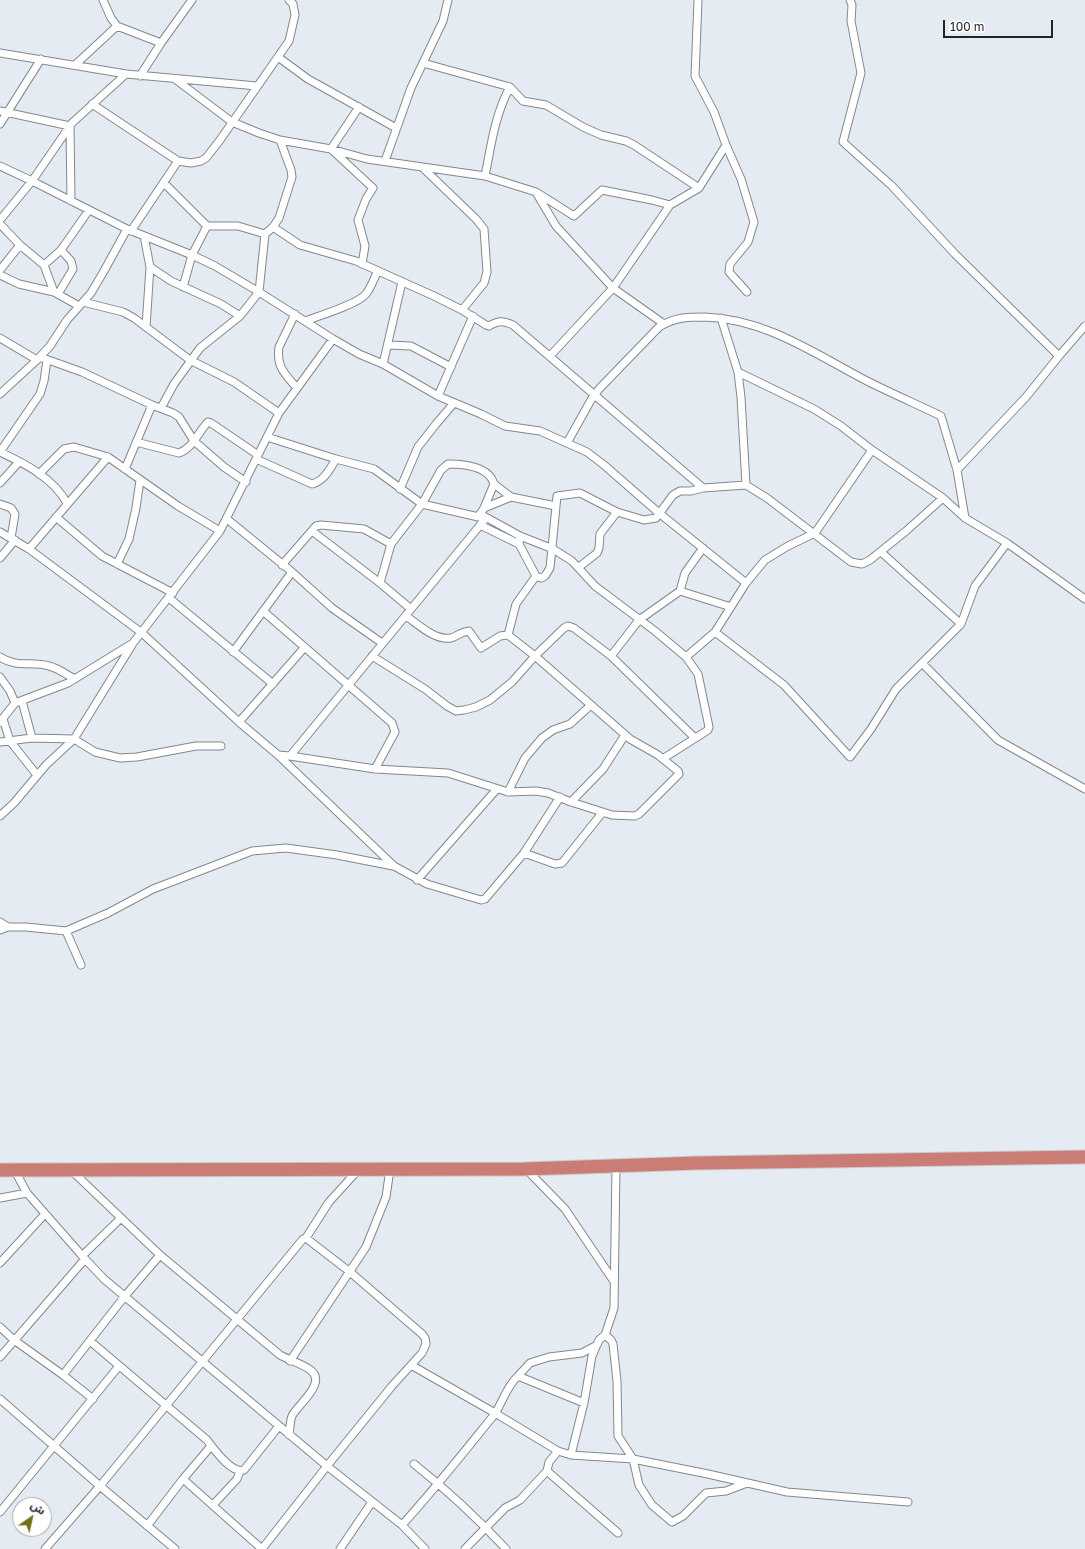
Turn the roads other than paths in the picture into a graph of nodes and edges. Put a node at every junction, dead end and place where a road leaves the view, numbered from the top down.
1 (103, 0) edge
2 (192, 0) edge
3 (289, 0) edge
4 (448, 0) edge
5 (698, 0) edge
6 (850, 0) edge
7 (117, 26) junction
8 (161, 43) junction
9 (0, 53) edge
10 (278, 57) junction
11 (41, 59) junction
12 (423, 63) junction
13 (75, 65) junction
14 (126, 74) junction
15 (140, 76) junction
16 (175, 79) junction
17 (257, 86) junction
18 (510, 87) junction
19 (92, 104) junction
20 (359, 107) junction
21 (4, 111) edge
22 (232, 122) junction
23 (0, 124) edge
24 (70, 126) junction
25 (396, 128) junction
26 (280, 140) junction
27 (726, 145) junction
28 (331, 150) junction
29 (178, 161) junction
30 (385, 161) junction
31 (0, 166) edge
32 (423, 168) junction
33 (485, 176) junction
34 (32, 181) junction
35 (164, 183) junction
36 (699, 188) junction
37 (536, 192) junction
38 (71, 200) junction
39 (670, 205) junction
40 (90, 210) junction
41 (0, 220) edge
42 (0, 224) edge
43 (207, 226) junction
44 (273, 227) junction
45 (129, 230) junction
46 (265, 234) junction
47 (144, 236) junction
48 (20, 245) junction
49 (61, 250) junction
50 (192, 255) junction
51 (362, 264) junction
52 (44, 265) junction
53 (150, 267) junction
54 (0, 270) edge
55 (378, 271) junction
56 (0, 275) edge
57 (402, 282) junction
58 (183, 287) junction
59 (613, 288) junction
60 (259, 292) junction
61 (747, 292) dead end
62 (56, 293) junction
63 (81, 304) junction
64 (462, 310) junction
65 (295, 314) junction
66 (240, 316) junction
67 (473, 316) junction
68 (722, 318) junction
69 (305, 321) junction
70 (664, 324) junction
71 (1085, 326) edge
72 (146, 327) junction
73 (333, 340) junction
74 (1, 341) edge
75 (388, 345) junction
76 (550, 356) junction
77 (1059, 356) junction
78 (42, 359) junction
79 (190, 360) junction
80 (383, 364) junction
81 (451, 368) junction
82 (738, 372) junction
83 (297, 388) junction
84 (1, 393) edge
85 (595, 395) junction
86 (438, 396) junction
87 (454, 403) junction
88 (152, 405) junction
89 (161, 408) junction
90 (279, 413) junction
91 (267, 437) junction
92 (194, 441) junction
93 (136, 442) junction
94 (567, 442) junction
95 (872, 450) junction
96 (0, 452) edge
97 (108, 457) junction
98 (257, 457) junction
99 (336, 459) junction
100 (19, 462) junction
101 (125, 469) junction
102 (957, 470) junction
103 (39, 474) junction
104 (140, 480) junction
105 (246, 482) junction
106 (0, 483) edge
107 (494, 484) junction
108 (746, 485) junction
109 (704, 488) junction
110 (400, 489) junction
111 (62, 494) junction
112 (511, 497) junction
113 (73, 498) junction
114 (943, 498) junction
115 (67, 503) junction
116 (0, 504) edge
117 (422, 504) junction
118 (556, 506) junction
119 (617, 512) junction
120 (659, 513) junction
121 (483, 514) junction
122 (56, 517) junction
123 (965, 518) junction
124 (227, 519) junction
125 (480, 525) junction
126 (220, 531) junction
127 (312, 531) junction
128 (815, 533) junction
129 (8, 536) edge
130 (520, 536) junction
131 (1007, 543) junction
132 (391, 544) junction
133 (519, 544) junction
134 (703, 548) junction
135 (29, 549) junction
136 (553, 549) junction
137 (881, 552) junction
138 (2, 555) edge
139 (117, 564) junction
140 (282, 565) junction
141 (579, 567) junction
142 (292, 572) junction
143 (536, 576) junction
144 (380, 583) junction
145 (746, 583) junction
146 (680, 591) junction
147 (171, 596) junction
148 (1085, 599) edge
149 (731, 607) junction
150 (411, 609) junction
151 (263, 611) junction
152 (406, 616) junction
153 (639, 620) junction
154 (962, 624) junction
155 (716, 632) junction
156 (142, 633) junction
157 (508, 635) junction
158 (133, 643) junction
159 (382, 644) junction
160 (304, 648) junction
161 (233, 652) junction
162 (372, 656) junction
163 (535, 656) junction
164 (611, 656) junction
165 (0, 657) edge
166 (686, 657) junction
167 (923, 664) junction
168 (0, 677) edge
169 (75, 679) junction
170 (273, 684) junction
171 (348, 685) junction
172 (19, 702) junction
173 (591, 705) junction
174 (1, 720) edge
175 (239, 722) junction
176 (626, 735) junction
177 (32, 738) junction
178 (695, 738) junction
179 (74, 739) junction
180 (10, 741) junction
181 (0, 742) edge
182 (221, 746) dead end
183 (278, 755) junction
184 (290, 756) junction
185 (664, 758) junction
186 (374, 769) junction
187 (37, 775) junction
188 (1085, 789) edge
189 (496, 790) junction
190 (508, 792) junction
191 (560, 798) junction
192 (571, 802) junction
193 (602, 813) junction
194 (0, 816) edge
195 (524, 853) junction
196 (394, 866) junction
197 (417, 880) junction
198 (0, 922) edge
199 (8, 927) junction
200 (0, 930) edge
201 (66, 931) junction
202 (81, 965) dead end
203 (1085, 1157) edge
204 (616, 1166) junction
205 (359, 1169) junction
206 (390, 1169) junction
207 (525, 1169) junction
208 (0, 1170) edge
209 (15, 1170) junction
210 (72, 1171) junction
211 (27, 1193) junction
212 (0, 1198) edge
213 (45, 1214) junction
214 (122, 1218) junction
215 (306, 1238) junction
216 (160, 1256) junction
217 (83, 1258) junction
218 (0, 1263) edge
219 (350, 1272) junction
220 (613, 1281) junction
221 (125, 1296) junction
222 (237, 1319) junction
223 (0, 1327) edge
224 (605, 1335) junction
225 (14, 1340) junction
226 (90, 1341) junction
227 (597, 1345) junction
228 (0, 1357) edge
229 (290, 1361) junction
230 (203, 1362) junction
231 (411, 1365) junction
232 (119, 1366) junction
233 (63, 1375) junction
234 (518, 1376) junction
235 (0, 1398) edge
236 (92, 1399) junction
237 (584, 1403) junction
238 (166, 1406) junction
239 (495, 1413) junction
240 (279, 1426) junction
241 (289, 1434) junction
242 (54, 1445) junction
243 (211, 1446) junction
244 (558, 1451) junction
245 (571, 1455) junction
246 (633, 1459) junction
247 (414, 1464) dead end
248 (327, 1466) junction
249 (240, 1471) junction
250 (547, 1471) junction
251 (183, 1479) junction
252 (438, 1483) junction
253 (747, 1483) junction
254 (100, 1486) junction
255 (372, 1502) junction
256 (908, 1502) dead end
257 (213, 1506) junction
258 (0, 1512) edge
259 (402, 1525) junction
260 (147, 1526) junction
261 (486, 1528) junction
262 (618, 1533) dead end
263 (342, 1548) edge
264 (45, 1549) edge
265 (175, 1549) edge
266 (262, 1549) edge
267 (425, 1549) edge
268 (465, 1549) edge
269 (506, 1549) edge

1 - 7 street
2 - 8 street
3 - 10 street
4 - 12 street
5 - 27 street
6 - 77 street
7 - 8 street
7 - 13 street
8 - 15 street
9 - 11 street
10 - 17 street
10 - 20 street
11 - 13 street
11 - 21 street
12 - 18 street
12 - 25 street
13 - 14 street
14 - 15 street
14 - 19 street
15 - 16 street
16 - 17 street
16 - 22 street
17 - 22 street
18 - 33 street
18 - 36 street
19 - 24 street
19 - 29 street
20 - 25 street
20 - 28 street
21 - 23 street
21 - 24 street
22 - 26 street
22 - 29 street
24 - 34 street
24 - 38 street
25 - 30 street
26 - 28 street
26 - 44 street
27 - 36 street
27 - 61 street
28 - 30 street
28 - 51 street
29 - 35 street
30 - 32 street
31 - 34 street
32 - 33 street
32 - 64 street
33 - 37 street
34 - 38 street
34 - 41 street
35 - 43 street
35 - 45 street
36 - 39 street
37 - 39 street
37 - 59 street
38 - 40 street
39 - 59 street
40 - 45 street
40 - 49 street
42 - 48 street
43 - 46 street
43 - 50 street
44 - 46 street
44 - 51 street
45 - 47 street
45 - 63 street
46 - 60 street
47 - 50 street
47 - 53 street
48 - 52 street
48 - 54 street
49 - 52 street
49 - 62 street
50 - 58 street
50 - 60 street
51 - 55 street
52 - 62 street
53 - 58 street
53 - 72 street
55 - 57 street
55 - 69 street
56 - 62 street
57 - 64 street
57 - 75 street
58 - 66 street
59 - 70 street
59 - 76 street
60 - 65 street
60 - 66 street
62 - 63 street
63 - 72 street
63 - 78 street
64 - 67 street
65 - 69 street
65 - 83 street
66 - 79 street
67 - 76 street
67 - 81 street
68 - 70 street
68 - 82 street
68 - 102 street
69 - 73 street
70 - 85 street
71 - 77 street
72 - 79 street
73 - 80 street
73 - 83 street
74 - 78 street
75 - 80 street
75 - 81 street
76 - 85 street
77 - 102 street
78 - 84 street
78 - 88 street
78 - 96 street
79 - 89 street
79 - 90 street
80 - 86 street
81 - 86 street
82 - 95 street
82 - 108 street
83 - 90 street
85 - 94 street
85 - 109 street
86 - 87 street
87 - 94 street
87 - 110 street
88 - 89 street
88 - 93 street
89 - 92 street
90 - 91 street
91 - 98 street
91 - 99 street
92 - 93 street
92 - 98 street
92 - 105 street
93 - 101 street
94 - 120 street
95 - 114 street
95 - 128 street
96 - 100 street
97 - 101 street
97 - 103 street
97 - 113 street
98 - 99 street
98 - 105 street
99 - 110 street
100 - 103 street
100 - 106 street
101 - 104 street
102 - 123 street
103 - 111 street
104 - 126 street
104 - 139 street
105 - 124 street
107 - 112 street
107 - 117 street
107 - 121 street
108 - 109 street
108 - 128 street
109 - 120 street
110 - 117 street
111 - 113 street
111 - 115 street
112 - 118 street
112 - 121 street
113 - 115 street
114 - 123 street
114 - 137 street
115 - 122 street
116 - 129 street
117 - 121 street
117 - 132 street
118 - 119 street
118 - 136 street
119 - 120 street
119 - 141 street
120 - 134 street
121 - 125 street
121 - 130 street
122 - 135 street
122 - 139 street
123 - 131 street
124 - 126 street
124 - 140 street
125 - 133 street
125 - 150 street
126 - 147 street
127 - 132 street
127 - 140 street
127 - 144 street
128 - 137 street
128 - 145 street
129 - 135 street
129 - 138 street
130 - 133 street
130 - 136 street
131 - 148 street
131 - 154 street
132 - 144 street
133 - 143 street
134 - 145 street
134 - 146 street
135 - 156 street
136 - 141 street
136 - 143 street
137 - 154 street
139 - 147 street
140 - 142 street
141 - 153 street
142 - 151 street
142 - 159 street
143 - 157 street
144 - 150 street
145 - 149 street
146 - 149 street
146 - 153 street
147 - 156 street
147 - 161 street
149 - 155 street
150 - 152 street
151 - 160 street
151 - 161 street
152 - 157 street
152 - 159 street
153 - 164 street
153 - 166 street
154 - 167 street
155 - 166 street
155 - 167 street
156 - 158 street
156 - 175 street
157 - 163 street
158 - 169 street
158 - 179 street
159 - 162 street
160 - 170 street
160 - 171 street
161 - 170 street
162 - 163 street
162 - 171 street
163 - 164 street
163 - 173 street
164 - 178 street
165 - 169 street
166 - 178 street
167 - 188 street
168 - 172 street
169 - 172 street
170 - 175 street
171 - 184 street
171 - 186 street
172 - 174 street
172 - 177 street
173 - 176 street
173 - 190 street
174 - 180 street
175 - 183 street
176 - 185 street
176 - 192 street
177 - 179 street
177 - 180 street
178 - 185 street
179 - 182 street
179 - 187 street
180 - 181 street
180 - 187 street
183 - 184 street
183 - 196 street
184 - 186 street
185 - 193 street
186 - 189 street
187 - 194 street
189 - 190 street
189 - 197 street
190 - 191 street
191 - 192 street
191 - 195 street
192 - 193 street
193 - 195 street
195 - 197 street
196 - 197 street
196 - 201 street
198 - 199 street
199 - 200 street
199 - 201 street
201 - 202 street
203 - 204 highway
204 - 207 highway
204 - 220 street
205 - 206 highway
205 - 210 highway
205 - 215 street
206 - 207 highway
206 - 219 street
207 - 220 street
208 - 209 highway
209 - 210 highway
209 - 211 street
210 - 214 street
211 - 212 street
211 - 213 street
213 - 217 street
213 - 218 street
214 - 216 street
214 - 217 street
215 - 219 street
215 - 222 street
216 - 221 street
216 - 222 street
217 - 221 street
217 - 225 street
219 - 229 street
219 - 231 street
220 - 224 street
221 - 226 street
221 - 230 street
222 - 229 street
222 - 230 street
223 - 225 street
224 - 227 street
224 - 246 street
225 - 228 street
225 - 233 street
226 - 232 street
226 - 233 street
227 - 234 street
227 - 237 street
229 - 241 street
230 - 238 street
230 - 240 street
231 - 239 street
231 - 248 street
232 - 236 street
232 - 238 street
233 - 236 street
234 - 237 street
234 - 239 street
235 - 242 street
236 - 242 street
237 - 245 street
238 - 243 street
238 - 254 street
239 - 244 street
239 - 252 street
240 - 241 street
240 - 249 street
241 - 248 street
242 - 254 street
242 - 258 street
243 - 249 street
243 - 251 street
244 - 245 street
244 - 250 street
245 - 246 street
246 - 253 street
246 - 253 street
247 - 252 street
248 - 255 street
248 - 266 street
249 - 257 street
250 - 261 street
250 - 262 street
251 - 257 street
251 - 260 street
252 - 259 street
252 - 261 street
253 - 256 street
254 - 260 street
254 - 264 street
255 - 259 street
255 - 263 street
257 - 266 street
259 - 267 street
260 - 265 street
261 - 268 street
261 - 269 street

